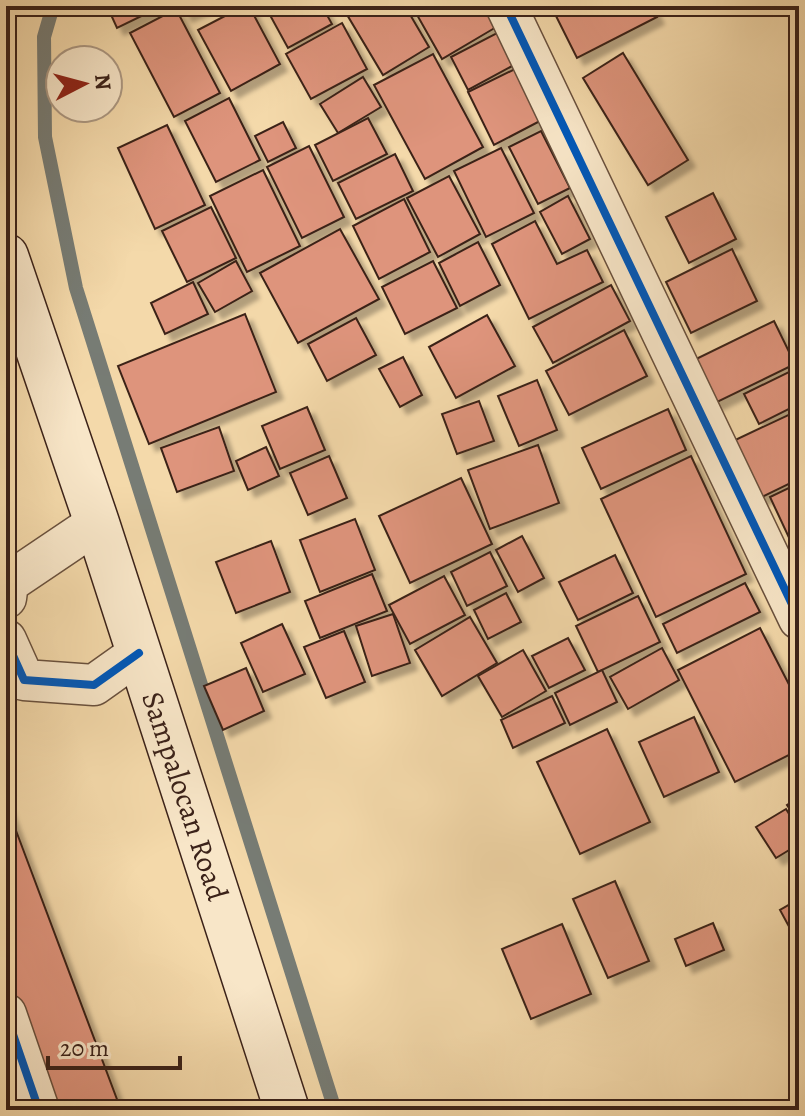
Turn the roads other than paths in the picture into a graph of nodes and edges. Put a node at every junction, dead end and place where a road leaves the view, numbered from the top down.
1 (506, 6) edge
2 (6, 256) edge
3 (97, 523) junction
4 (6, 598) edge
5 (799, 619) edge
6 (6, 640) edge
7 (139, 653) junction
8 (9, 1033) edge
9 (39, 1110) edge
10 (287, 1110) edge

1 - 5 street
2 - 3 main road, Sampalocan Road
3 - 4 street
3 - 7 main road, Sampalocan Road
6 - 7 street
7 - 10 main road, Sampalocan Road
8 - 9 street

